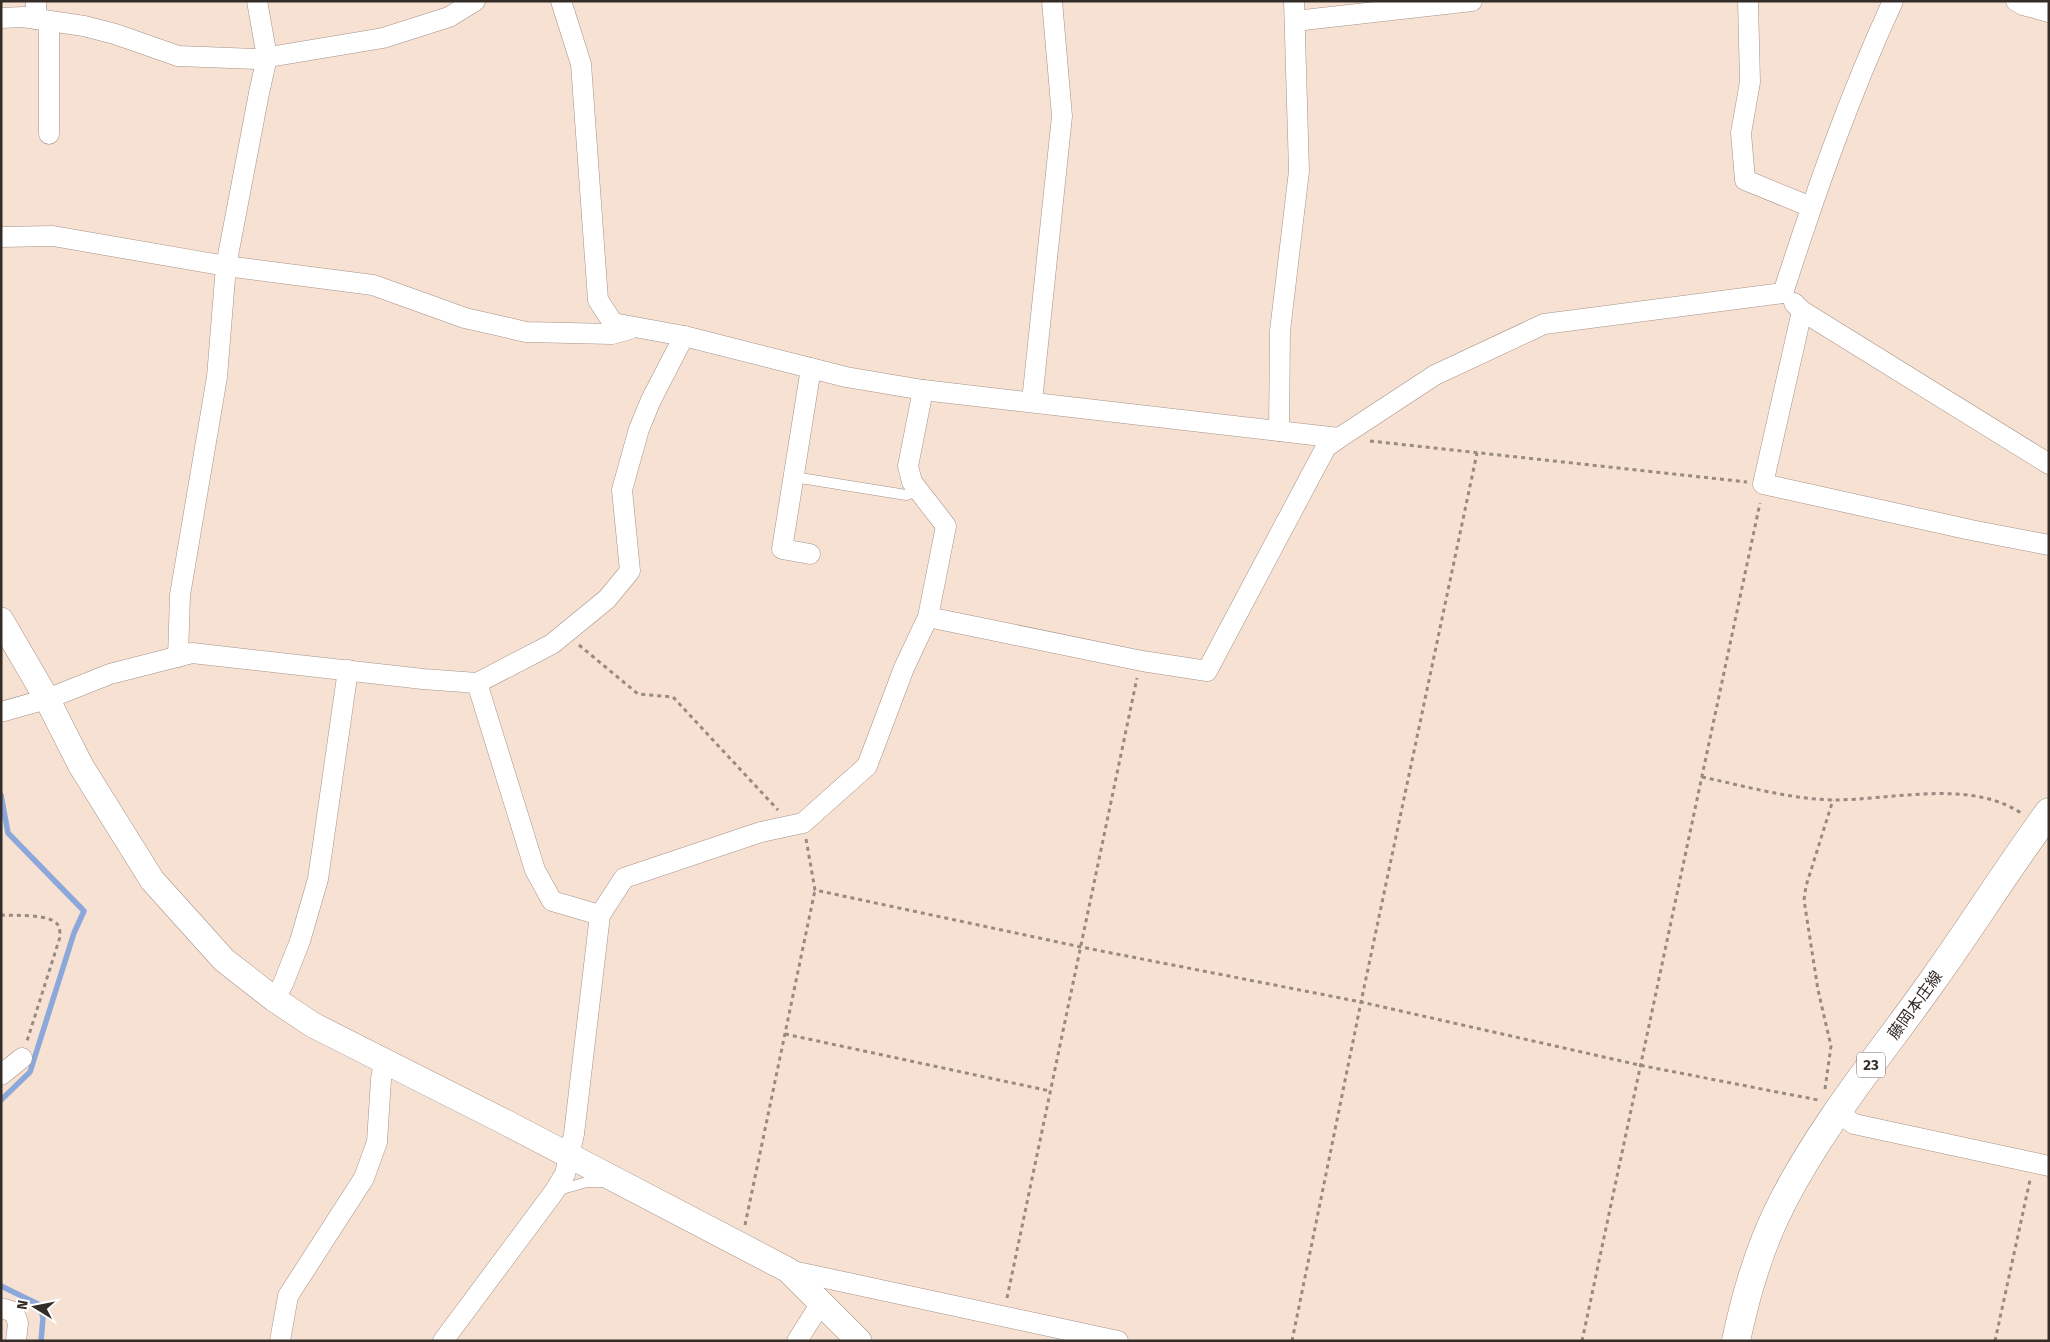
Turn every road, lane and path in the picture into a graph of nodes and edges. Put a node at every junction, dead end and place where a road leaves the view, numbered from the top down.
1 (257, 1) edge
2 (474, 1) edge
3 (561, 1) edge
4 (1052, 1) edge
5 (1294, 1) edge
6 (1472, 1) edge
7 (1748, 1) edge
8 (1893, 1) edge
9 (2016, 1) edge
10 (2049, 12) edge
11 (41, 14) edge
12 (1, 18) edge
13 (1296, 21) junction
14 (267, 57) junction
15 (48, 134) dead end
16 (1812, 207) junction
17 (1, 237) edge
18 (226, 266) junction
19 (1783, 293) junction
20 (1802, 311) junction
21 (635, 327) junction
22 (684, 336) junction
23 (811, 368) junction
24 (923, 390) junction
25 (1032, 401) junction
26 (1279, 430) junction
27 (1339, 438) junction
28 (1477, 453) junction
29 (2049, 464) edge
30 (794, 477) junction
31 (1763, 484) junction
32 (919, 490) junction
33 (2049, 545) edge
34 (810, 554) dead end
35 (928, 617) junction
36 (1, 620) edge
37 (565, 634) junction
38 (178, 657) junction
39 (1142, 661) junction
40 (348, 670) junction
41 (477, 682) junction
42 (47, 699) junction
43 (1, 712) edge
44 (1702, 777) junction
45 (1834, 800) junction
46 (2044, 819) edge
47 (797, 824) junction
48 (815, 890) junction
49 (1, 915) edge
50 (600, 915) junction
51 (1080, 947) junction
52 (274, 999) junction
53 (1361, 1002) junction
54 (785, 1034) junction
55 (22, 1058) joint
56 (384, 1062) junction
57 (1639, 1065) junction
58 (1, 1075) edge
59 (1050, 1092) junction
60 (1830, 1106) junction
61 (570, 1156) junction
62 (2041, 1164) edge
63 (628, 1186) junction
64 (554, 1192) junction
65 (740, 1245) junction
66 (788, 1270) junction
67 (821, 1303) junction
68 (1, 1308) edge
69 (1003, 1316) junction
70 (16, 1341) edge
71 (280, 1341) edge
72 (443, 1341) edge
73 (797, 1341) edge
74 (859, 1341) edge
75 (1118, 1341) edge
76 (1292, 1341) edge
77 (1582, 1341) edge
78 (1736, 1341) edge
79 (1995, 1341) edge

1 - 14 street
2 - 14 street
3 - 21 street
4 - 25 street
5 - 13 street
6 - 13 street
7 - 16 street
8 - 16 street
9 - 10 street
11 - 12 street
11 - 14 street
11 - 15 street
13 - 26 street
14 - 18 street
16 - 19 street
17 - 18 street
18 - 21 street
18 - 38 street
19 - 20 street
19 - 27 street
20 - 29 street
20 - 31 street
21 - 22 street
22 - 23 street
22 - 37 street
23 - 24 street
23 - 30 street
24 - 25 street
24 - 32 street
25 - 26 street
26 - 27 street
27 - 28 path
27 - 39 street
28 - 31 path
28 - 53 path
30 - 32 lane
30 - 34 street
31 - 33 street
31 - 44 path
32 - 35 street
35 - 39 street
35 - 47 street
36 - 42 street
37 - 41 street
37 - 47 path
38 - 40 street
38 - 42 street
39 - 51 path
40 - 41 street
40 - 52 street
41 - 50 street
42 - 43 street
42 - 52 street
44 - 45 path
44 - 57 path
45 - 46 path
45 - 60 path
46 - 60 main road, 藤岡本庄線 / 23
47 - 48 path
47 - 50 street
48 - 51 path
48 - 54 path
49 - 55 path
50 - 61 street
51 - 53 path
51 - 59 path
52 - 56 street
53 - 57 path
53 - 76 path
54 - 59 path
54 - 65 path
55 - 58 street
56 - 61 street
56 - 71 street
57 - 60 path
57 - 77 path
59 - 69 path
60 - 62 street
60 - 78 main road, 藤岡本庄線 / 23
61 - 63 street
61 - 64 street
62 - 79 path
63 - 64 lane
63 - 65 street
64 - 72 street
65 - 66 street
66 - 67 street
66 - 69 street
67 - 73 street
67 - 74 street
68 - 70 street
69 - 75 street

